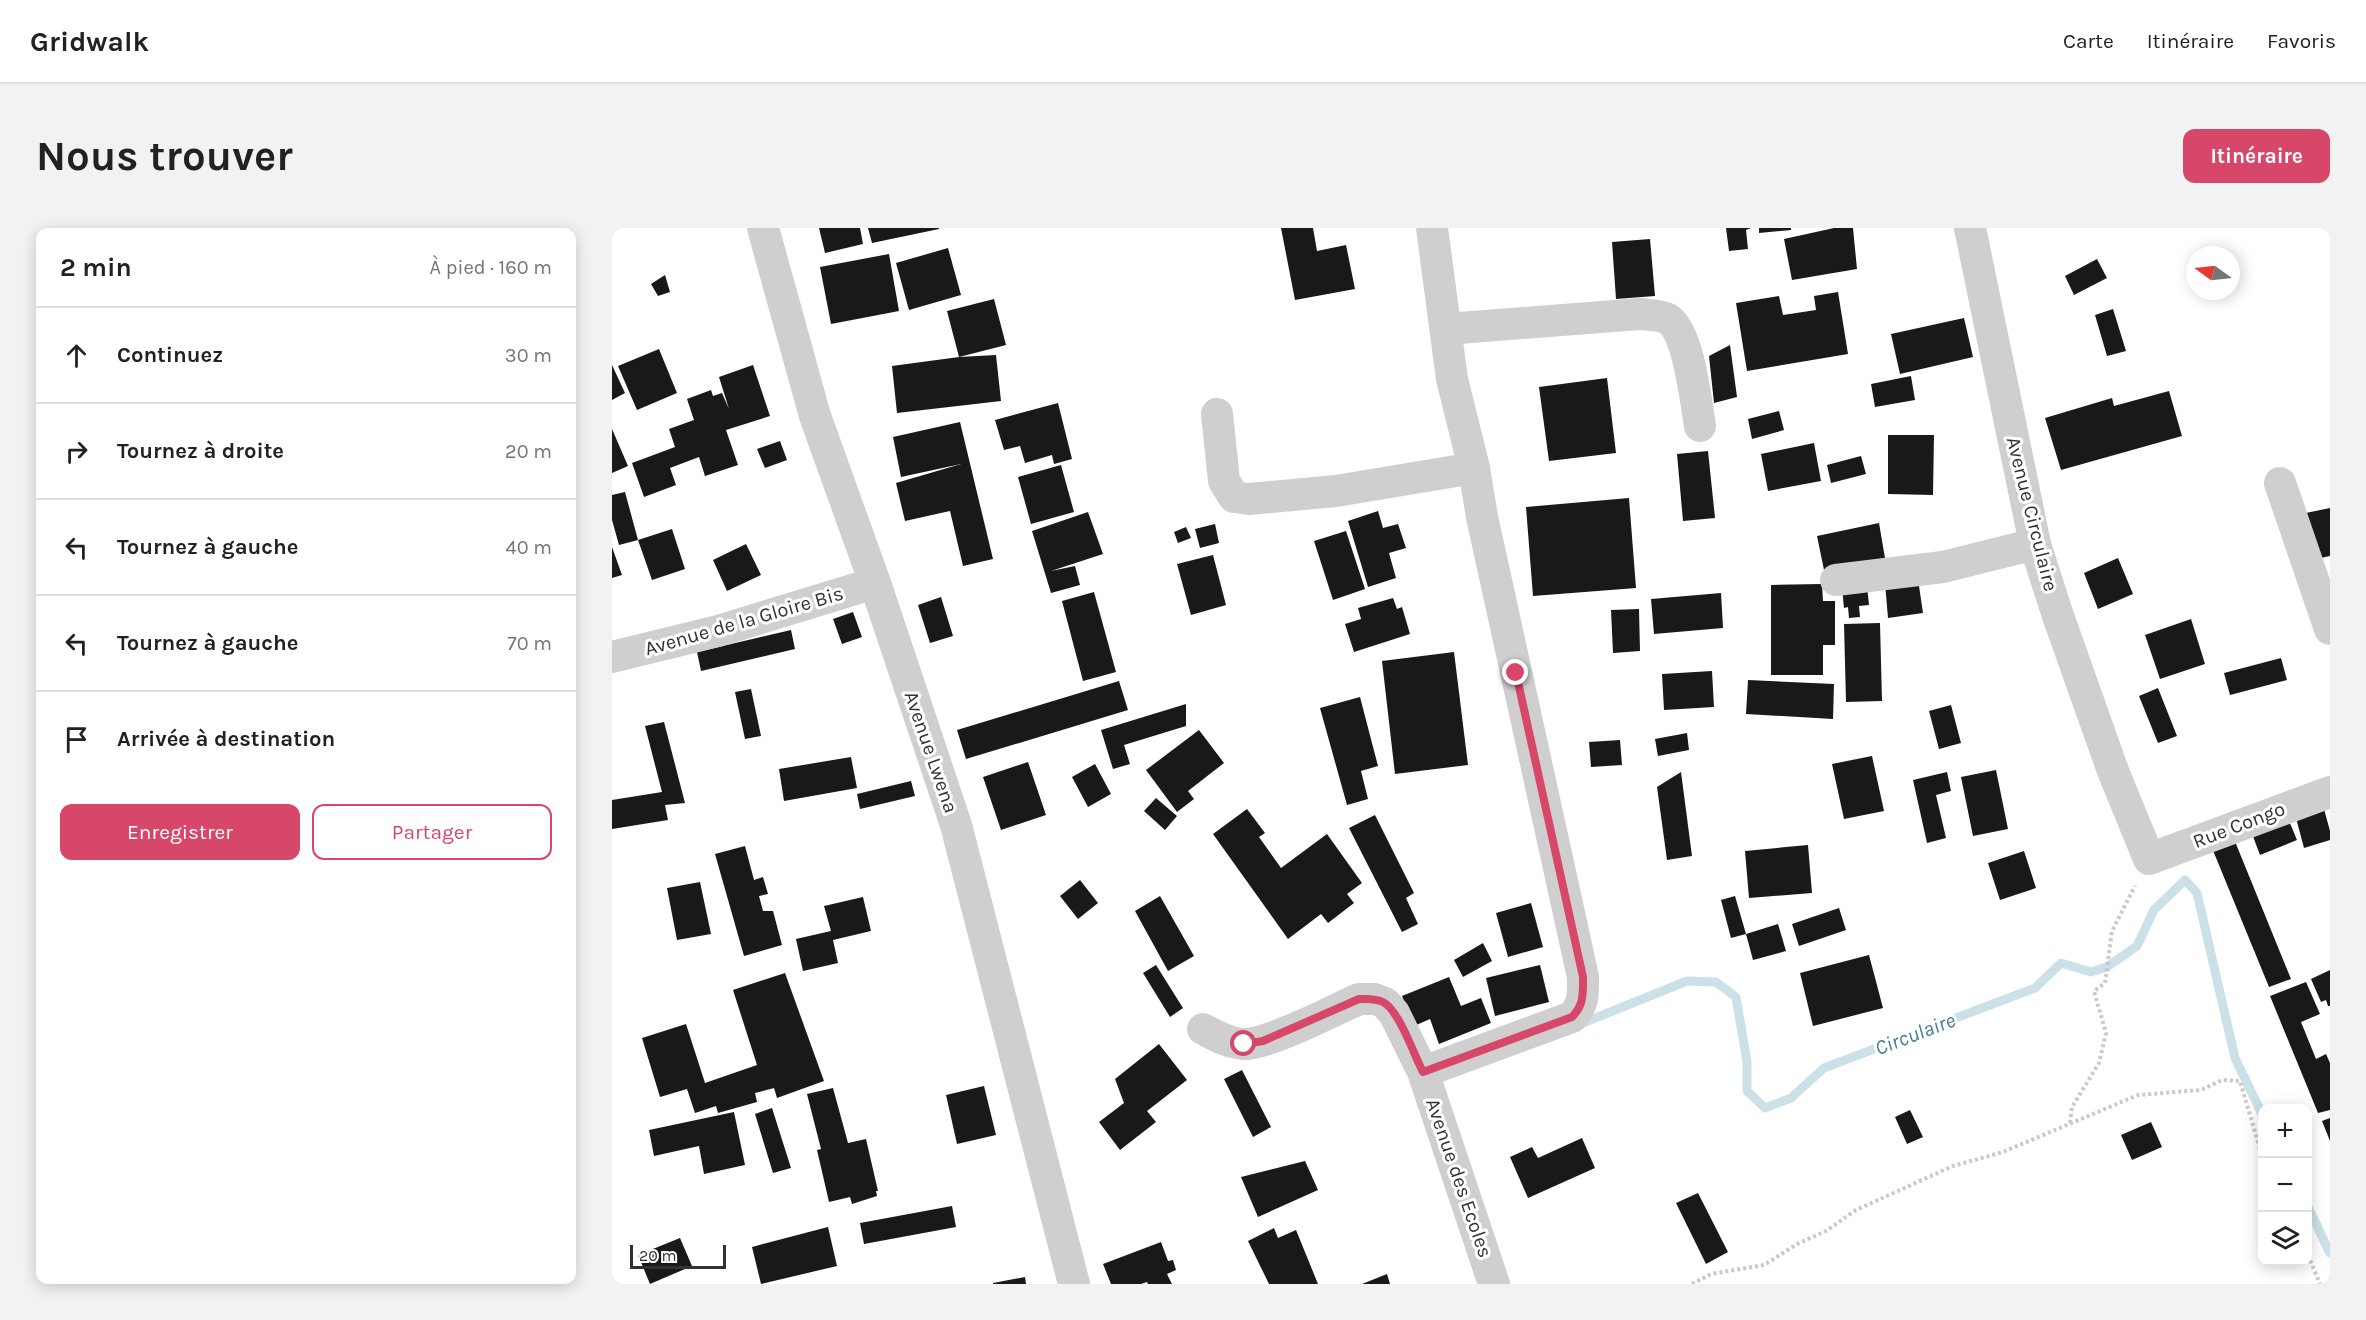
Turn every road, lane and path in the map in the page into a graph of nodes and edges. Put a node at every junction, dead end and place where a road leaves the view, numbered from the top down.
1 (762, 228) edge
2 (1432, 228) edge
3 (1970, 228) edge
4 (1446, 329) junction
5 (1217, 414) dead end
6 (1700, 426) dead end
7 (1474, 468) junction
8 (2280, 483) dead end
9 (2035, 544) junction
10 (1836, 580) dead end
11 (875, 584) junction
12 (2330, 628) edge
13 (612, 657) edge
14 (2330, 792) edge
15 (2149, 860) junction
16 (1203, 1029) dead end
17 (1423, 1072) junction
18 (2070, 1124) junction
19 (2258, 1142) edge
20 (2312, 1266) edge
21 (1074, 1284) edge
22 (1494, 1284) edge
23 (1692, 1284) edge
24 (2320, 1284) edge

1 - 11 street, Avenue Lwena
2 - 4 street
3 - 9 street, Avenue Circulaire
4 - 6 street
4 - 7 street
5 - 7 street
7 - 17 street
8 - 12 street
9 - 10 street
9 - 15 street, Avenue Circulaire
11 - 13 street, Avenue de la Gloire Bis
11 - 21 street, Avenue Lwena
14 - 15 street, Rue Congo
15 - 18 path
16 - 17 street, Avenue des Ecoles
17 - 22 street, Avenue des Ecoles
18 - 19 path
18 - 23 path
20 - 24 path

